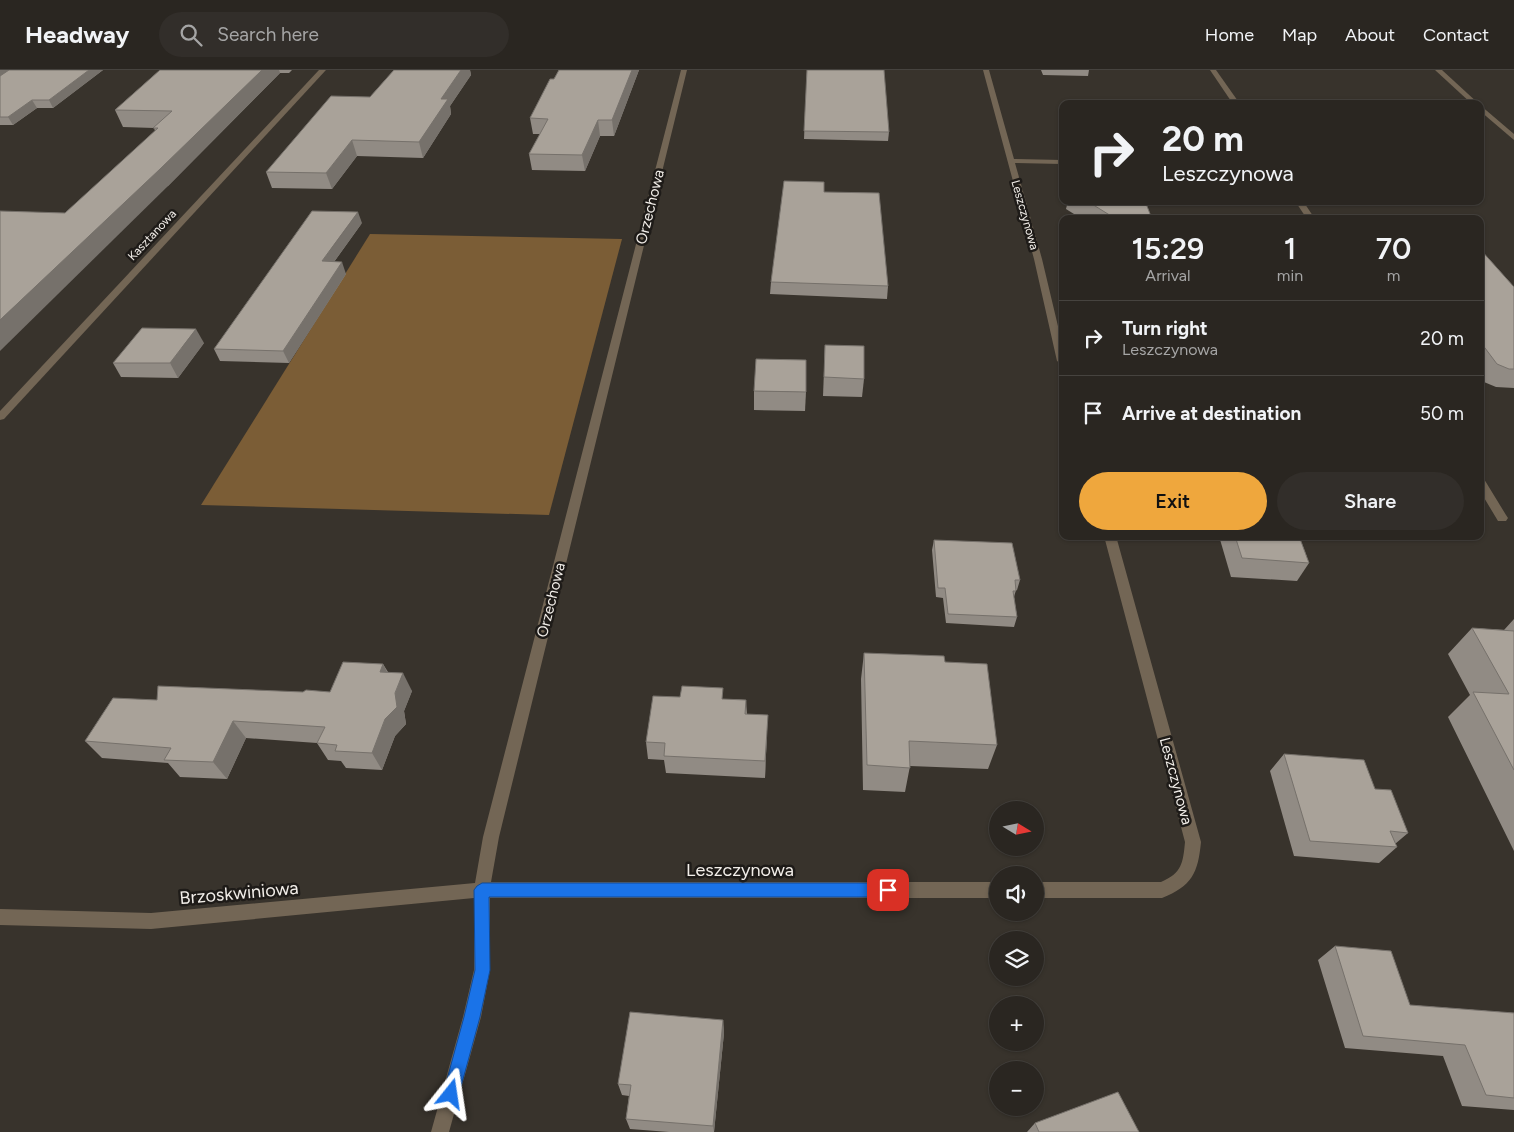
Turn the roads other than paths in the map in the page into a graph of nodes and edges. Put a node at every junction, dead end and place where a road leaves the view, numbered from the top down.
1 (323, 70) edge
2 (684, 70) edge
3 (986, 70) edge
4 (1213, 70) edge
5 (1438, 70) edge
6 (1234, 100) edge
7 (1472, 100) edge
8 (1484, 111) edge
9 (1514, 138) edge
10 (1010, 161) junction
11 (1059, 162) edge
12 (1059, 348) edge
13 (0, 417) edge
14 (1484, 489) edge
15 (1502, 518) dead end
16 (1111, 540) edge
17 (482, 890) junction
18 (989, 890) edge
19 (1044, 890) edge
20 (0, 917) edge
21 (440, 1132) edge

1 - 13 street, Kasztanowa
2 - 17 street, Orzechowa
3 - 10 street, Leszczynowa
4 - 6 street
5 - 7 street
8 - 9 street
10 - 11 street
10 - 12 street, Leszczynowa
14 - 15 street
16 - 19 street, Leszczynowa
17 - 18 street, Leszczynowa
17 - 20 street, Brzoskwiniowa
17 - 21 street, Orzechowa

